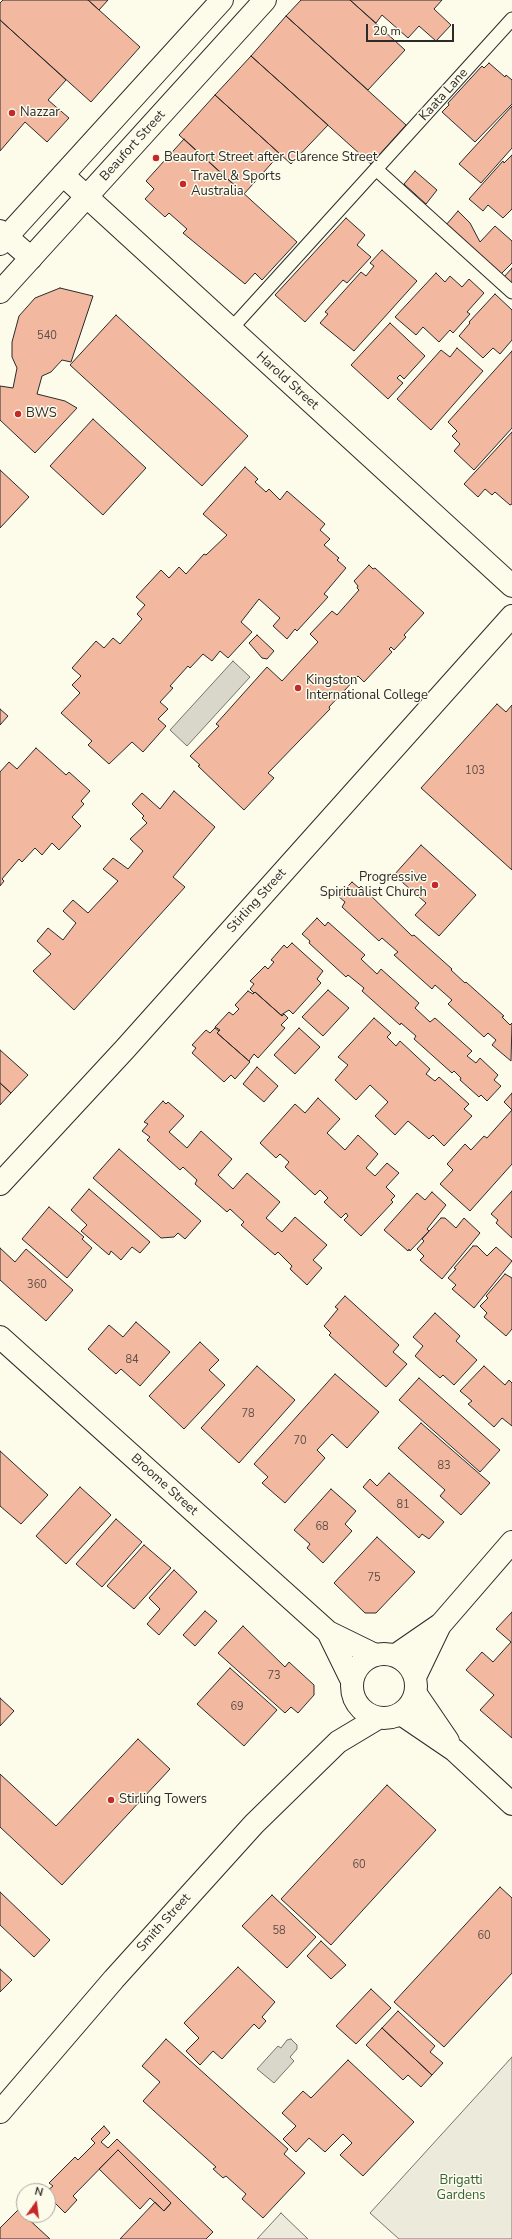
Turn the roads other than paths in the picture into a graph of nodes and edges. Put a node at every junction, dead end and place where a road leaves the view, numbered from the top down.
1 (222, 0) edge
2 (265, 0) edge
3 (512, 19) edge
4 (377, 170) junction
5 (63, 175) junction
6 (86, 197) junction
7 (2, 237) edge
8 (31, 258) junction
9 (0, 292) edge
10 (512, 292) edge
11 (231, 329) junction
12 (512, 586) edge
13 (512, 616) edge
14 (0, 1184) edge
15 (0, 1337) edge
16 (512, 1542) edge
17 (441, 1624) junction
18 (328, 1632) junction
19 (385, 1655) junction
20 (416, 1685) junction
21 (353, 1691) junction
22 (401, 1714) junction
23 (378, 1718) junction
24 (338, 1742) junction
25 (454, 1750) junction
26 (512, 1804) edge
27 (0, 2112) edge

1 - 5 street
2 - 6 street, Beaufort Street
3 - 4 lane, Kaata Lane
4 - 10 lane
4 - 11 lane, Kaata Lane
5 - 6 street, Harold Street
5 - 7 street
6 - 8 street, Beaufort Street
6 - 11 street, Harold Street
7 - 8 street
8 - 9 street, Beaufort Street
11 - 12 street, Harold Street
13 - 14 street, Stirling Street
15 - 18 street, Broome Street
16 - 17 street
17 - 19 street
17 - 20 street
18 - 19 street, Broome Street
18 - 21 street, Broome Street
19 - 20 street
19 - 21 street
20 - 22 street
20 - 25 street
21 - 23 street
21 - 24 street, Smith Street
22 - 23 street
22 - 25 street
23 - 24 street, Smith Street
24 - 27 street, Smith Street
25 - 26 street

